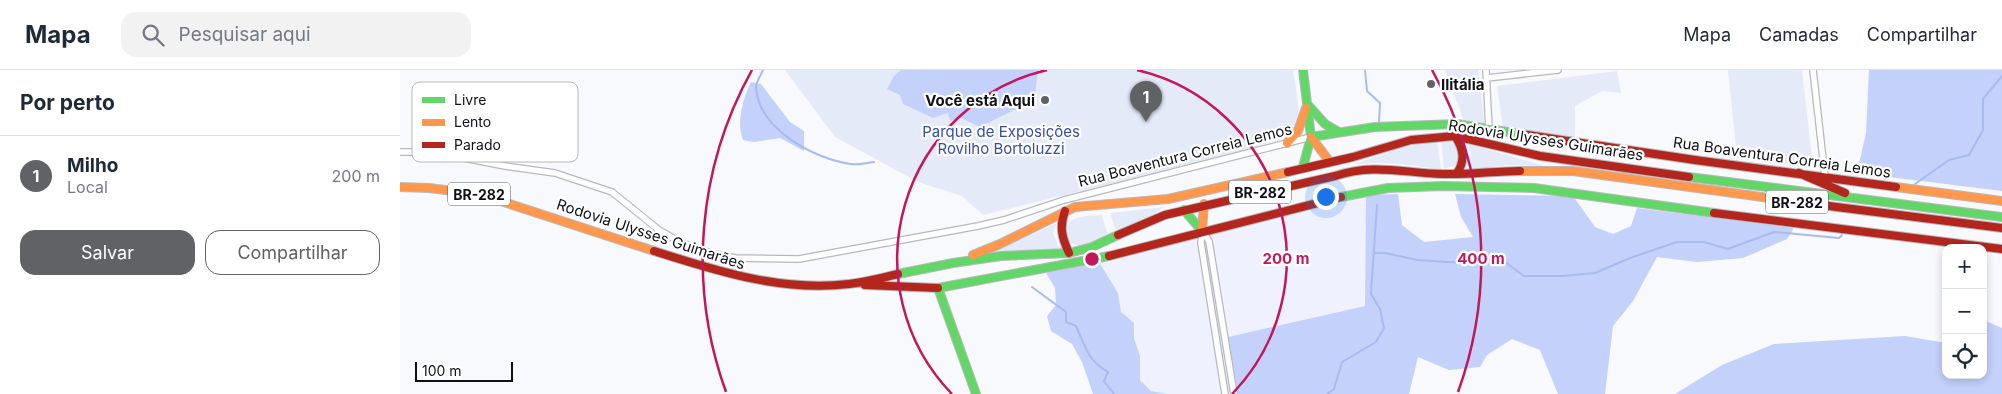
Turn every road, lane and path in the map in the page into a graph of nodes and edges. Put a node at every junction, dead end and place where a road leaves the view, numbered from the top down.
1 (1303, 70) edge
2 (1486, 70) edge
3 (1558, 70) edge
4 (1813, 70) edge
5 (1487, 78) junction
6 (1308, 103) junction
7 (1489, 130) junction
8 (1339, 132) junction
9 (1455, 136) junction
10 (1312, 137) junction
11 (1287, 144) junction
12 (484, 162) edge
13 (1330, 162) junction
14 (1303, 167) junction
15 (1457, 173) junction
16 (1799, 173) junction
17 (1825, 177) junction
18 (400, 187) edge
19 (1857, 198) junction
20 (2002, 202) edge
21 (1204, 204) junction
22 (1184, 210) junction
23 (1065, 211) junction
24 (2002, 217) edge
25 (2002, 228) edge
26 (1202, 231) junction
27 (2002, 249) edge
28 (1069, 253) junction
29 (954, 263) junction
30 (850, 284) junction
31 (938, 288) junction
32 (976, 394) edge
33 (1225, 394) edge
34 (1234, 394) edge

1 - 6 main road
2 - 5 street
3 - 5 street
4 - 17 street
5 - 7 street
6 - 8 main road
6 - 10 main road
6 - 11 main road
7 - 8 main road, Rua Boaventura Correia Lemos
7 - 16 main road, Rua Boaventura Correia Lemos
8 - 10 main road, Rua Boaventura Correia Lemos
9 - 13 main road, Rodovia Ulysses Guimarães / BR-282
9 - 15 main road
9 - 19 main road, Rodovia Ulysses Guimarães / BR-282
10 - 11 street, Rua Boaventura Correia Lemos
10 - 13 main road
10 - 14 main road
11 - 12 street, Rua Boaventura Correia Lemos
13 - 14 main road, Rodovia Ulysses Guimarães / BR-282
14 - 23 main road, Rodovia Ulysses Guimarães / BR-282
15 - 21 main road, Rodovia Ulysses Guimarães / BR-282
15 - 25 main road, Rodovia Ulysses Guimarães / BR-282
16 - 17 main road, Rua Boaventura Correia Lemos
16 - 19 main road
17 - 20 main road, Rua Boaventura Correia Lemos
18 - 30 main road, Rodovia Ulysses Guimarães / BR-282
19 - 24 main road, Rodovia Ulysses Guimarães / BR-282
21 - 22 main road, Rodovia Ulysses Guimarães / BR-282
21 - 26 main road
22 - 26 main road
22 - 28 main road, Rodovia Ulysses Guimarães / BR-282
23 - 28 main road
23 - 29 main road, Rodovia Ulysses Guimarães / BR-282
26 - 27 main road
26 - 31 main road
26 - 33 street
26 - 34 street
28 - 29 main road, Rodovia Ulysses Guimarães / BR-282
29 - 30 main road, Rodovia Ulysses Guimarães / BR-282
30 - 31 main road
31 - 32 main road

